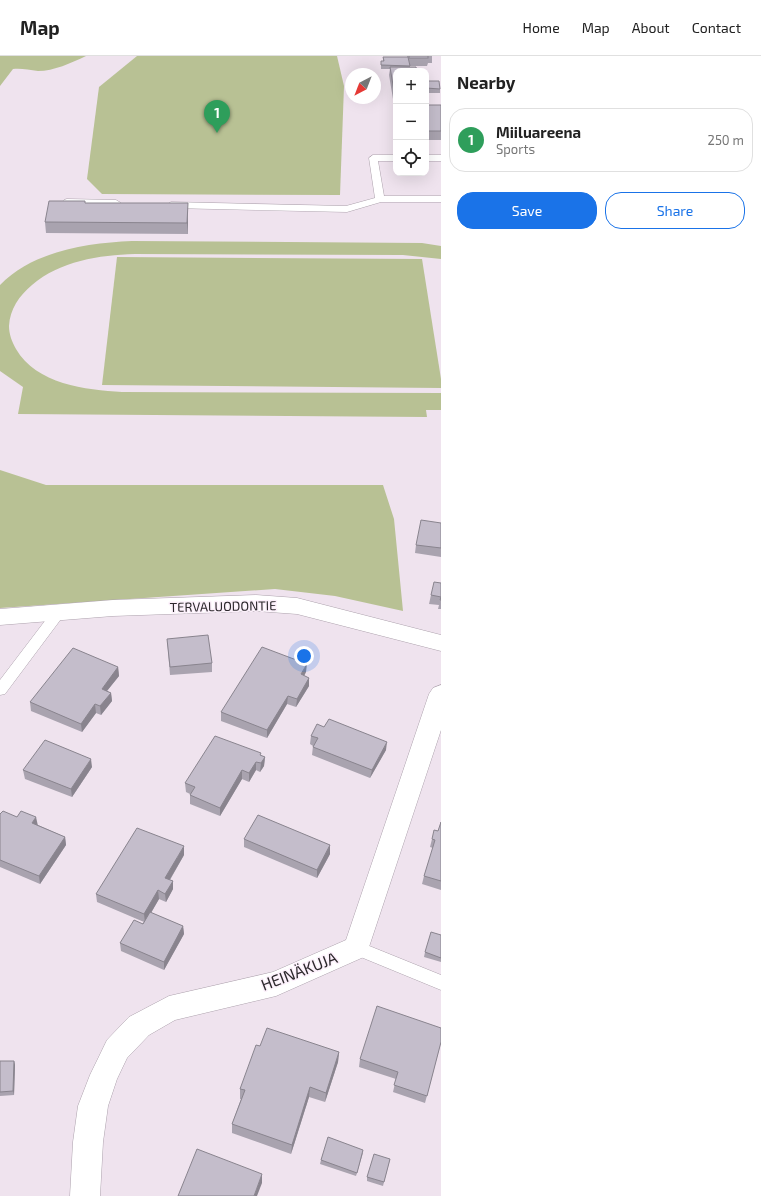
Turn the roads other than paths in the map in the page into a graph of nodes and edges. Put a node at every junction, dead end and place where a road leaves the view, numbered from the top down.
1 (393, 158) edge
2 (429, 158) edge
3 (441, 158) edge
4 (380, 199) junction
5 (441, 199) edge
6 (65, 202) edge
7 (128, 204) edge
8 (159, 204) edge
9 (59, 612) junction
10 (0, 617) edge
11 (441, 643) edge
12 (0, 690) edge
13 (441, 694) edge
14 (357, 948) junction
15 (441, 983) edge
16 (85, 1196) edge

1 - 4 lane
2 - 3 lane
4 - 5 lane
4 - 8 lane
6 - 7 lane
9 - 10 street, TERVALUODONTIE
9 - 11 street, TERVALUODONTIE
9 - 12 lane
13 - 14 street
14 - 15 lane
14 - 16 street, HEINÄKUJA

